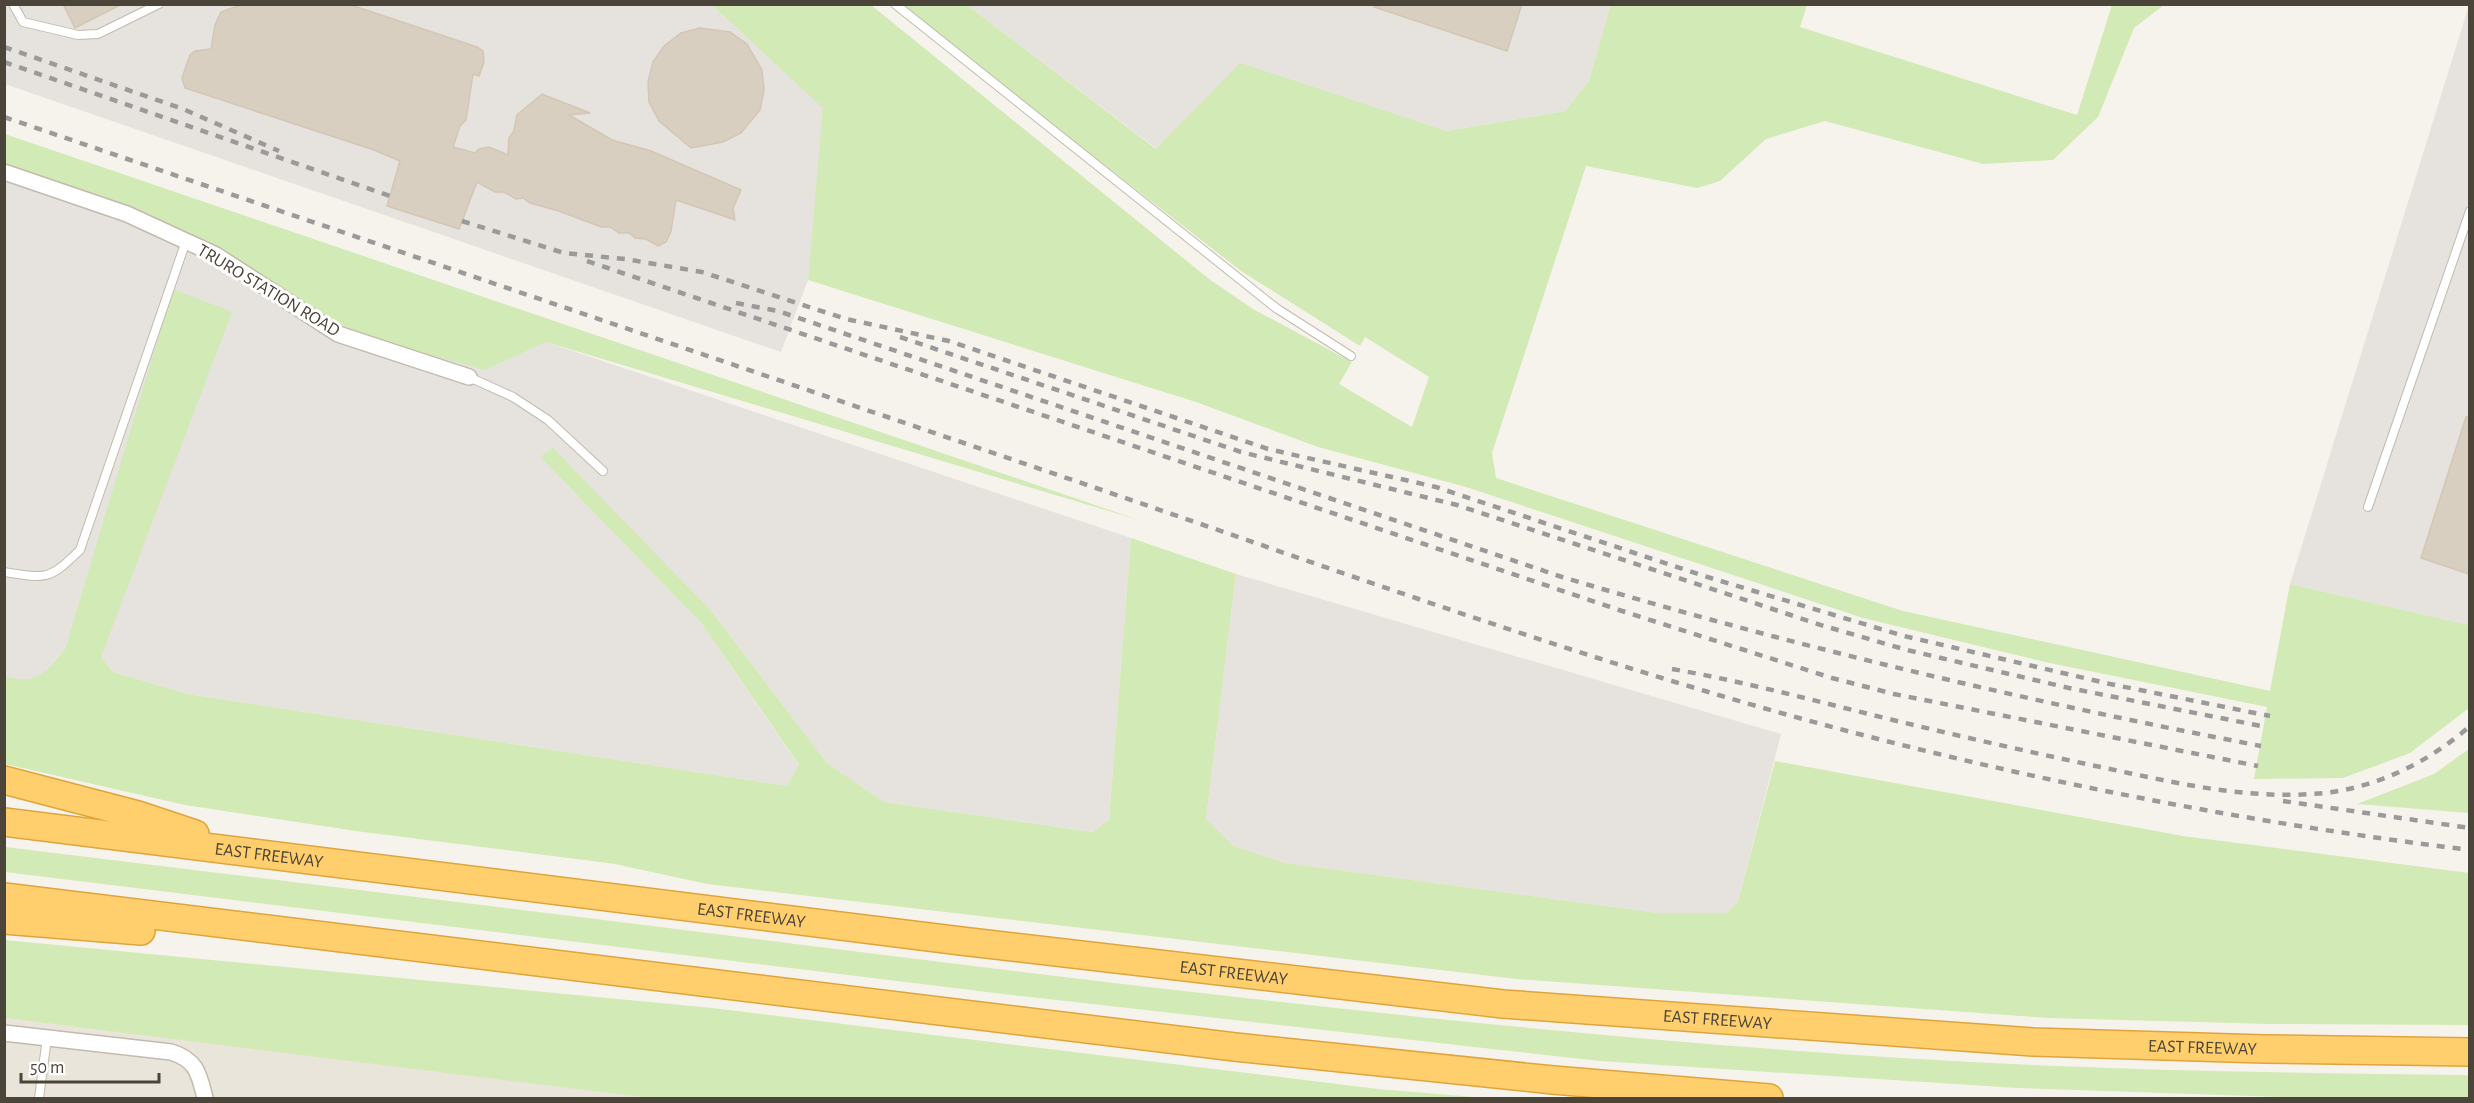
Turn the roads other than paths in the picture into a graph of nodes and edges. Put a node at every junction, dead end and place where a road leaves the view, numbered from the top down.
1 (13, 4) edge
2 (159, 4) edge
3 (896, 4) edge
4 (4, 172) edge
5 (2469, 211) edge
6 (186, 241) junction
7 (1351, 356) dead end
8 (469, 377) joint
9 (603, 471) dead end
10 (2368, 507) dead end
11 (4, 572) edge
12 (4, 780) edge
13 (4, 822) edge
14 (247, 851) junction
15 (4, 897) edge
16 (4, 920) edge
17 (537, 962) junction
18 (4, 1033) edge
19 (47, 1038) junction
20 (2469, 1052) edge
21 (39, 1098) edge
22 (205, 1098) edge
23 (1769, 1098) edge

1 - 2 lane
3 - 7 lane
4 - 6 street, TRURO STATION ROAD
5 - 10 lane
6 - 8 street, TRURO STATION ROAD
6 - 11 lane
8 - 9 lane
12 - 14 highway
13 - 14 highway, EAST FREEWAY
14 - 20 highway, EAST FREEWAY
15 - 17 highway
16 - 17 highway
17 - 23 highway
18 - 19 street
19 - 21 lane
19 - 22 street

